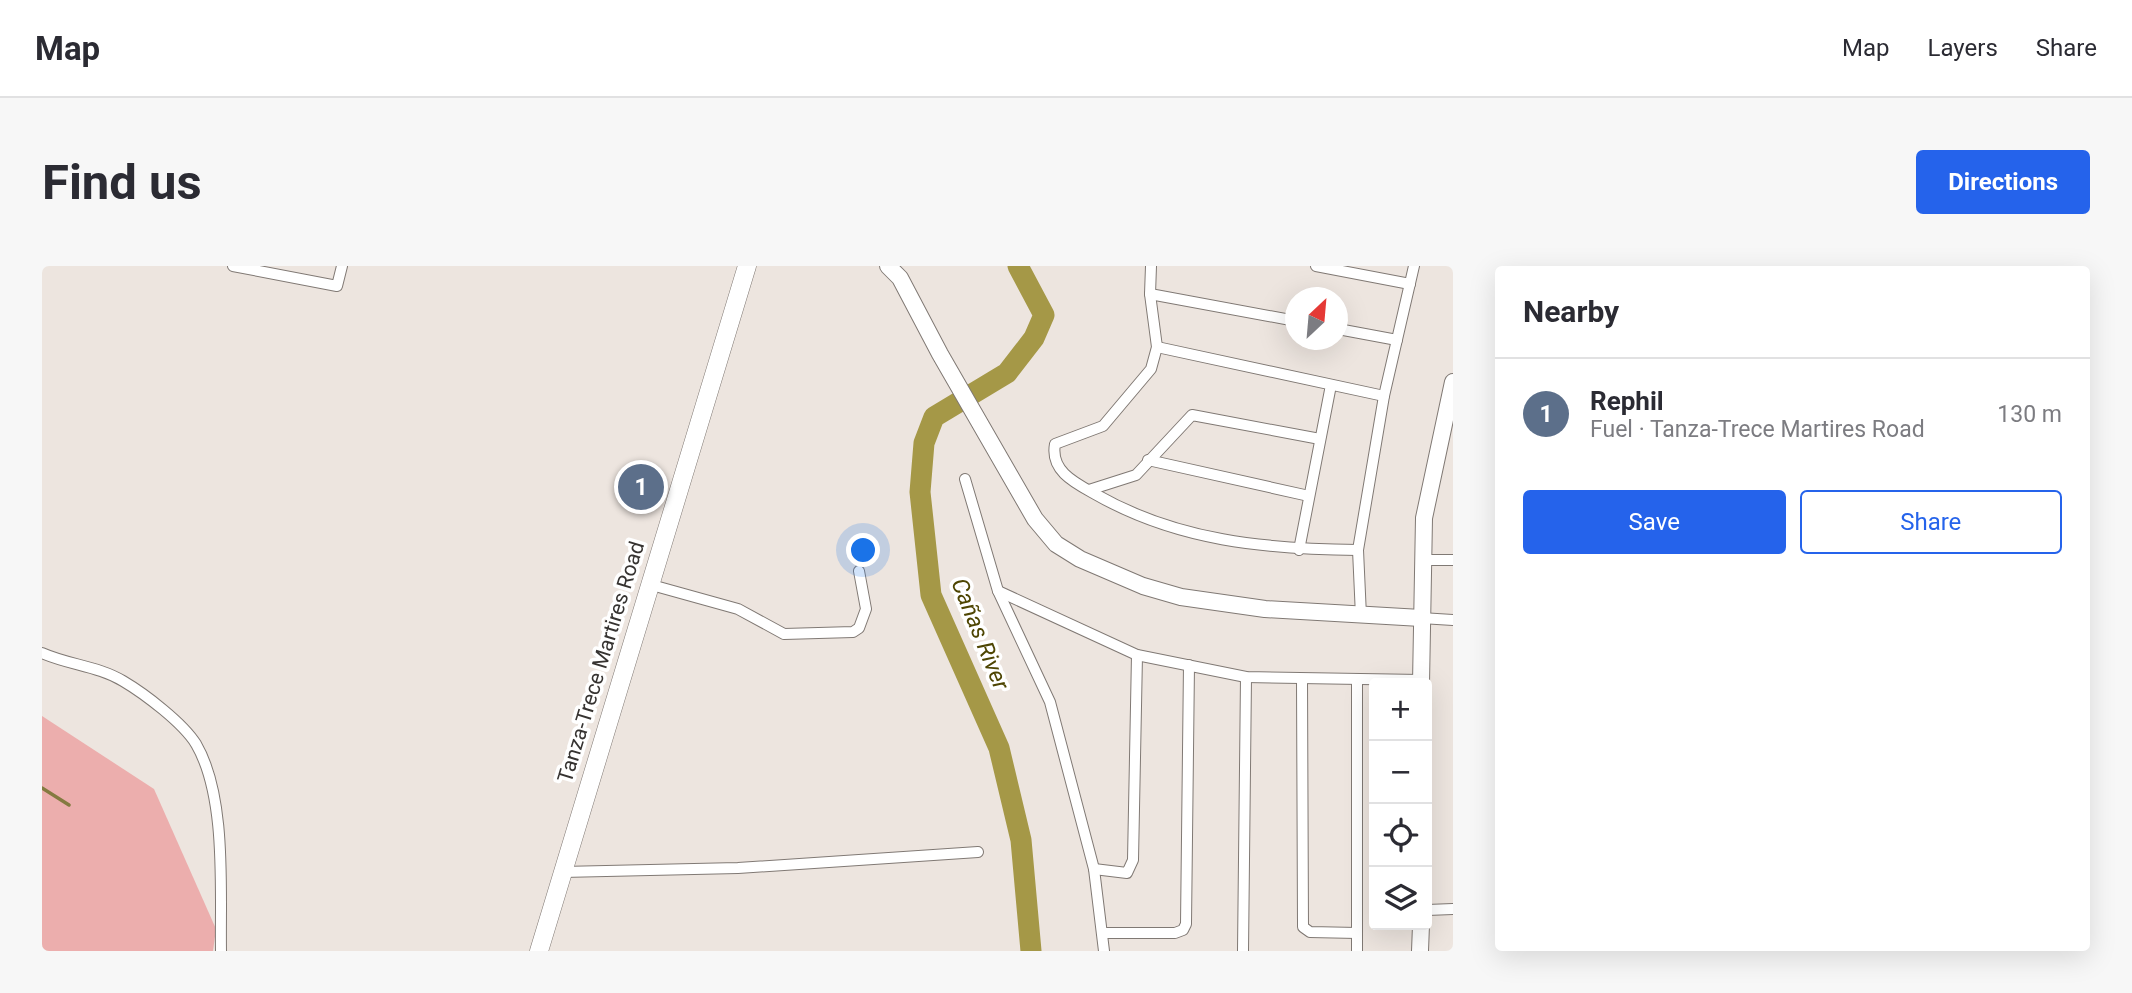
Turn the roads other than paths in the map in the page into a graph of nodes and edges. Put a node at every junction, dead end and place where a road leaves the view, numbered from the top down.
1 (233, 266) edge
2 (342, 266) edge
3 (747, 266) edge
4 (888, 266) edge
5 (1151, 266) edge
6 (1316, 266) edge
7 (1414, 266) edge
8 (1410, 284) junction
9 (1150, 294) junction
10 (1285, 319) edge
11 (1348, 331) edge
12 (1397, 340) junction
13 (1157, 346) junction
14 (1453, 382) edge
15 (1331, 385) junction
16 (1384, 396) junction
17 (1320, 439) junction
18 (1149, 460) junction
19 (965, 479) dead end
20 (1089, 490) junction
21 (1309, 496) junction
22 (1298, 550) junction
23 (1358, 550) junction
24 (1422, 560) junction
25 (1453, 560) edge
26 (859, 571) dead end
27 (648, 584) junction
28 (998, 591) junction
29 (1361, 616) junction
30 (1421, 618) junction
31 (1453, 620) edge
32 (42, 653) edge
33 (1137, 655) junction
34 (1189, 666) junction
35 (1246, 677) junction
36 (1421, 678) edge
37 (1302, 680) junction
38 (1357, 680) junction
39 (1369, 680) edge
40 (978, 852) dead end
41 (1094, 869) junction
42 (562, 872) junction
43 (1453, 909) edge
44 (1432, 910) edge
45 (1421, 930) edge
46 (1103, 933) junction
47 (1357, 933) junction
48 (221, 951) edge
49 (539, 951) edge
50 (1104, 951) edge
51 (1243, 951) edge
52 (1357, 951) edge
53 (1420, 951) edge

1 - 2 street
3 - 27 main road, Tanza-Trece Martires Road
4 - 29 street
5 - 9 street
6 - 8 street
7 - 8 street
8 - 12 street
9 - 10 street
9 - 13 street
11 - 12 street
12 - 16 street
13 - 15 street
13 - 20 street
14 - 24 street
15 - 16 street
15 - 17 street
16 - 23 street
17 - 18 street
17 - 21 street
18 - 20 street
18 - 21 street
19 - 28 street
20 - 22 street
21 - 22 street
22 - 23 street
23 - 29 street
24 - 25 street
24 - 30 street
26 - 27 street
27 - 42 main road, Tanza-Trece Martires Road
28 - 33 street
28 - 41 street
29 - 30 street
30 - 31 street
30 - 36 street
32 - 48 street
33 - 34 street
33 - 41 street
34 - 35 street
34 - 46 street
35 - 37 street
35 - 51 street
37 - 38 street
37 - 47 street
38 - 39 street
38 - 47 street
40 - 42 street
41 - 46 street
42 - 49 main road, Tanza-Trece Martires Road
43 - 44 street
45 - 53 street
46 - 50 street
47 - 52 street

